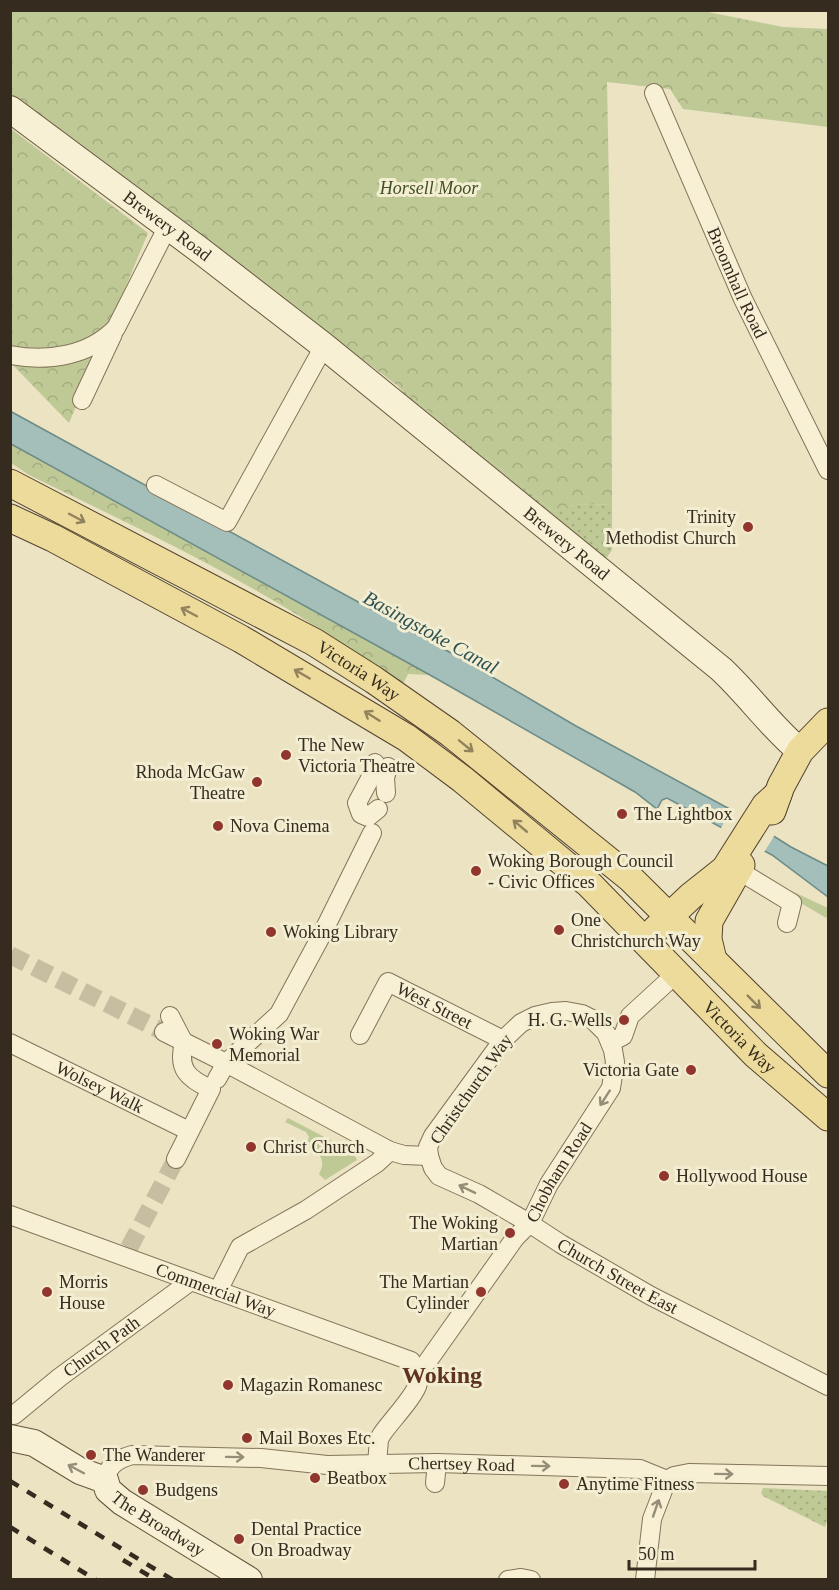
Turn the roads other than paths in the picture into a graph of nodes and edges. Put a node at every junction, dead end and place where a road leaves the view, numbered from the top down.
1 (654, 93) dead end
2 (10, 109) edge
3 (168, 226) junction
4 (116, 328) junction
5 (324, 346) junction
6 (10, 355) edge
7 (82, 400) dead end
8 (828, 470) edge
9 (10, 483) edge
10 (156, 485) dead end
11 (10, 518) edge
12 (826, 728) edge
13 (800, 751) junction
14 (372, 833) dead end
15 (743, 863) junction
16 (630, 878) junction
17 (700, 889) junction
18 (787, 923) dead end
19 (668, 934) junction
20 (713, 960) junction
21 (666, 983) dead end
22 (167, 1024) tunnel mouth
23 (360, 1035) dead end
24 (503, 1040) junction
25 (184, 1042) junction
26 (611, 1042) junction
27 (10, 1043) edge
28 (828, 1074) edge
29 (218, 1077) junction
30 (828, 1099) edge
31 (828, 1117) edge
32 (189, 1131) junction
33 (390, 1151) junction
34 (429, 1156) junction
35 (176, 1159) tunnel mouth
36 (10, 1215) edge
37 (529, 1223) junction
38 (191, 1281) junction
39 (218, 1291) junction
40 (422, 1366) junction
41 (828, 1386) edge
42 (12, 1426) edge
43 (437, 1463) junction
44 (377, 1464) junction
45 (828, 1476) edge
46 (105, 1480) junction
47 (667, 1480) junction
48 (435, 1483) dead end
49 (249, 1580) edge
50 (508, 1580) edge
51 (531, 1580) edge
52 (645, 1580) edge

1 - 8 street, Broomhall Road
2 - 3 street, Brewery Road
3 - 4 street
3 - 5 street, Brewery Road
4 - 6 street
4 - 7 street
5 - 10 street
5 - 13 street, Brewery Road
9 -> 16 main road, Victoria Way
19 -> 11 main road, Victoria Way
12 - 13 main road
13 - 15 main road
14 - 29 street
15 - 17 main road
15 - 18 street
15 - 19 main road
15 - 20 main road
16 - 17 main road
16 - 19 main road, Victoria Way
17 - 19 main road
19 - 20 main road, Victoria Way
19 - 30 main road, Victoria Way
19 - 31 main road, Victoria Way
20 -> 28 main road, Victoria Way
21 - 26 street
22 - 25 street
23 - 24 street, West Street
24 - 26 street, Christchurch Way
24 - 34 street, Christchurch Way
25 - 29 street
25 - 29 street
26 -> 37 street, Chobham Road
27 - 32 street, Wolsey Walk
29 - 32 street
29 - 33 street
32 - 35 street
33 - 34 street
33 - 39 street
37 -> 34 street, Church Street East
36 - 38 street, Commercial Way
37 - 40 street, Chobham Road
37 - 41 street, Church Street East
38 - 39 street, Commercial Way
38 - 42 street, Church Path
39 - 40 street, Commercial Way
40 - 44 street, Chobham Road
46 -> 42 street
43 - 44 street, Chertsey Road
43 -> 47 street, Chertsey Road
43 - 48 street
46 -> 44 street, Chertsey Road
47 -> 45 street
46 - 49 street, The Broadway
52 -> 47 street
50 - 51 street

